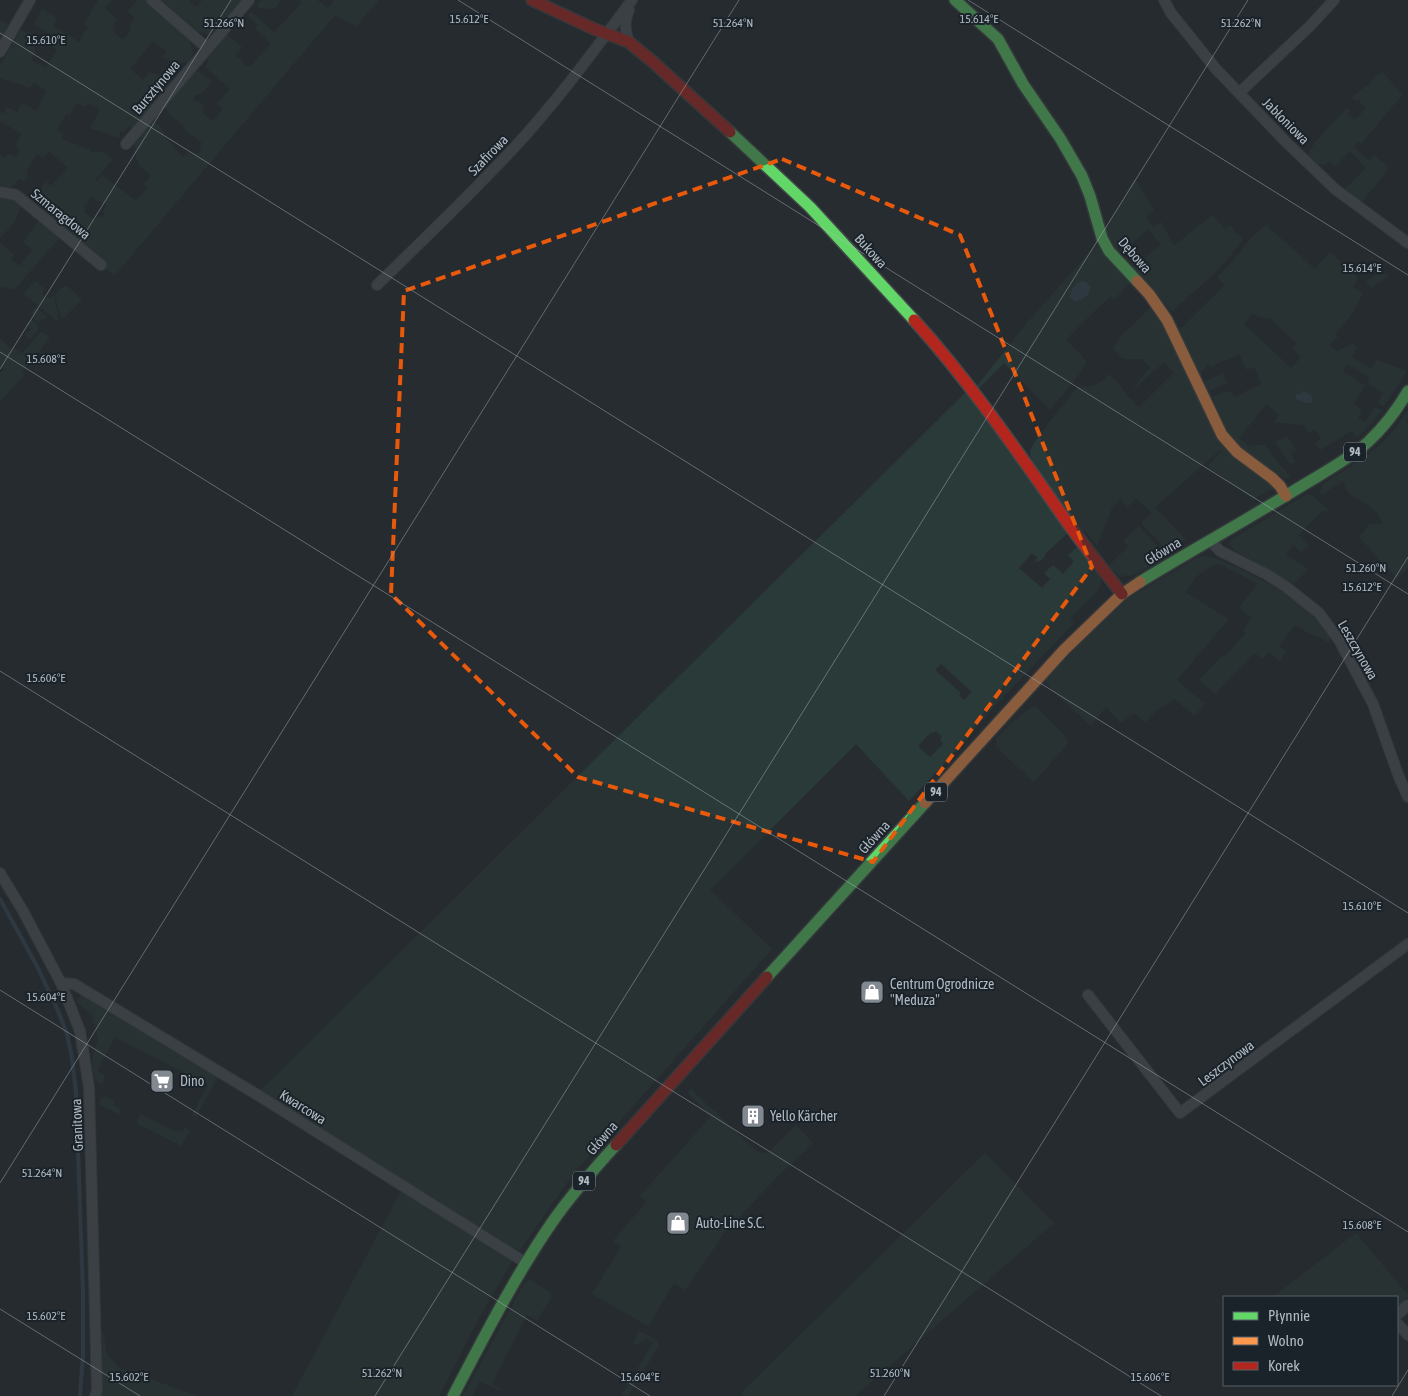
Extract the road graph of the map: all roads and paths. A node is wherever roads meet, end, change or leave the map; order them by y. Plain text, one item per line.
1 (30, 0) edge
2 (152, 0) edge
3 (248, 0) edge
4 (532, 0) edge
5 (633, 0) edge
6 (955, 0) edge
7 (1164, 0) edge
8 (1334, 0) edge
9 (607, 34) junction
10 (629, 42) junction
11 (207, 48) junction
12 (0, 52) edge
13 (1239, 93) junction
14 (126, 144) dead end
15 (0, 192) edge
16 (1408, 243) edge
17 (101, 264) dead end
18 (376, 285) dead end
19 (1408, 391) edge
20 (1286, 496) junction
21 (1210, 540) junction
22 (1122, 594) junction
23 (1408, 797) edge
24 (0, 873) edge
25 (1408, 944) edge
26 (61, 983) junction
27 (1088, 995) dead end
28 (526, 1263) junction
29 (1408, 1305) edge
30 (1398, 1314) edge
31 (1398, 1323) edge
32 (1408, 1335) edge
33 (95, 1396) edge
34 (453, 1396) edge

1 - 12 street
2 - 11 street
3 - 11 street, Bursztynowa
4 - 9 street, Bukowa
5 - 9 street, Szafirowa
5 - 10 street
6 - 20 street, Dębowa
7 - 13 street, Jabłoniowa
8 - 13 street
9 - 10 street, Bukowa
9 - 18 street, Szafirowa
10 - 22 street, Bukowa
11 - 14 street, Bursztynowa
13 - 16 street, Jabłoniowa
15 - 17 street, Szmaragdowa
19 - 20 street, Główna / 94
20 - 21 street, Główna / 94
21 - 22 street, Główna / 94
21 - 23 street, Leszczynowa
22 - 28 street, Główna / 94
24 - 26 street, Granitowa
25 - 27 street, Leszczynowa
26 - 28 street, Kwarcowa
26 - 33 street, Granitowa
28 - 34 street, Główna / 94
29 - 30 street
31 - 32 street

